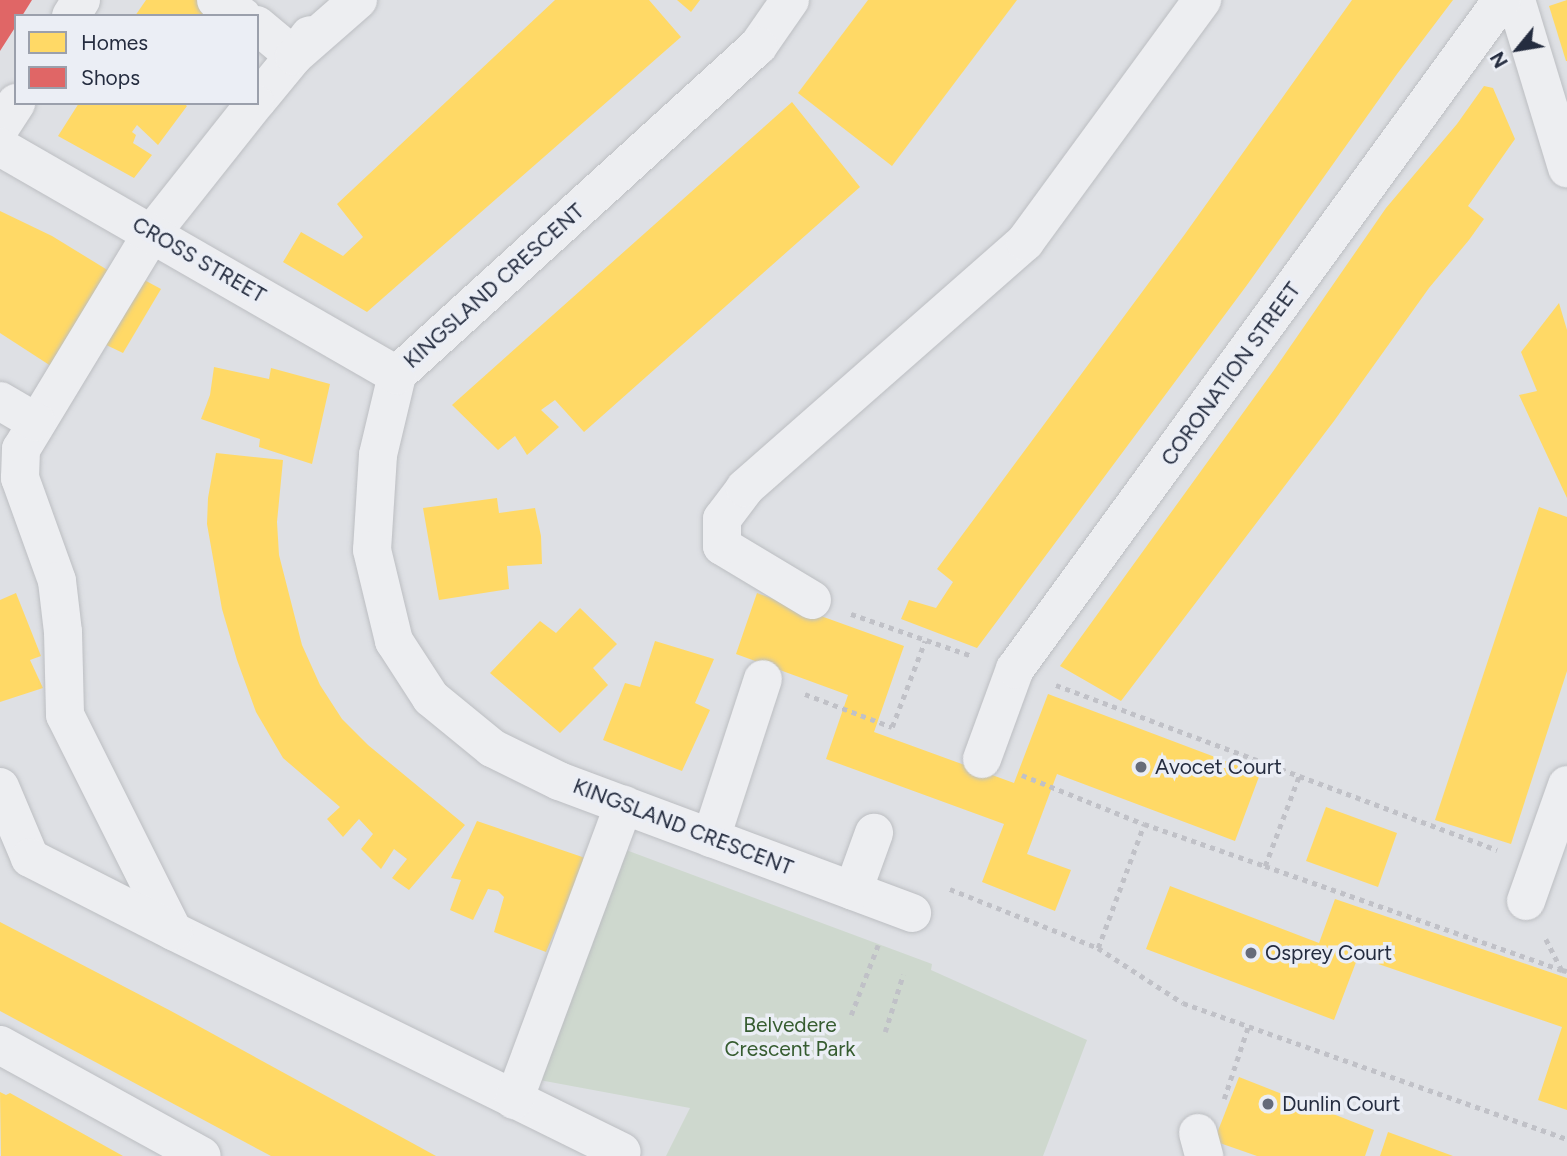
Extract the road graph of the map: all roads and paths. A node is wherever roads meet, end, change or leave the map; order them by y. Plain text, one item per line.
1 (216, 0) edge
2 (336, 0) edge
3 (358, 0) edge
4 (790, 0) edge
5 (1202, 0) edge
6 (1502, 0) edge
7 (1516, 0) edge
8 (239, 14) edge
9 (259, 27) edge
10 (294, 56) junction
11 (259, 98) edge
12 (15, 105) edge
13 (254, 105) edge
14 (0, 128) edge
15 (0, 147) edge
16 (1567, 168) edge
17 (152, 233) junction
18 (397, 374) junction
19 (0, 401) edge
20 (36, 422) junction
21 (812, 600) joint
22 (925, 641) junction
23 (1015, 669) junction
24 (763, 679) joint
25 (982, 759) joint
26 (1299, 776) junction
27 (1567, 785) edge
28 (0, 787) edge
29 (624, 805) junction
30 (1144, 824) junction
31 (874, 833) dead end
32 (711, 838) junction
33 (1538, 865) junction
34 (1265, 866) junction
35 (853, 891) junction
36 (1526, 901) dead end
37 (912, 913) joint
38 (173, 931) junction
39 (878, 943) dead end
40 (1098, 948) junction
41 (1562, 970) dead end
42 (903, 975) dead end
43 (850, 1015) dead end
44 (1248, 1027) junction
45 (885, 1032) dead end
46 (0, 1045) edge
47 (514, 1100) junction
48 (1222, 1104) dead end
49 (1567, 1139) edge
50 (622, 1152) dead end
51 (202, 1156) edge

1 - 8 street
2 - 10 street
3 - 10 street
4 - 18 street, KINGSLAND CRESCENT
5 - 21 street
6 - 23 street, CORONATION STREET
7 - 16 street
9 - 10 street
10 - 11 street
12 - 14 street
13 - 17 street
15 - 17 street, CROSS STREET
17 - 18 street, CROSS STREET
17 - 20 street
18 - 29 street, KINGSLAND CRESCENT
19 - 20 street
20 - 38 street
21 - 22 path
22 - 23 path
22 - 24 path
23 - 25 street, CORONATION STREET
23 - 26 path
24 - 32 street
25 - 30 path
26 - 33 path
26 - 34 path
27 - 33 street
28 - 38 street
29 - 32 street, KINGSLAND CRESCENT
29 - 47 street
30 - 34 path
30 - 40 path
31 - 35 street
32 - 35 street, KINGSLAND CRESCENT
33 - 36 street
34 - 41 path
35 - 37 street, KINGSLAND CRESCENT
37 - 40 path
38 - 47 street
39 - 43 path
40 - 44 path
42 - 45 path
44 - 48 path
44 - 49 path
46 - 51 street
47 - 50 street

